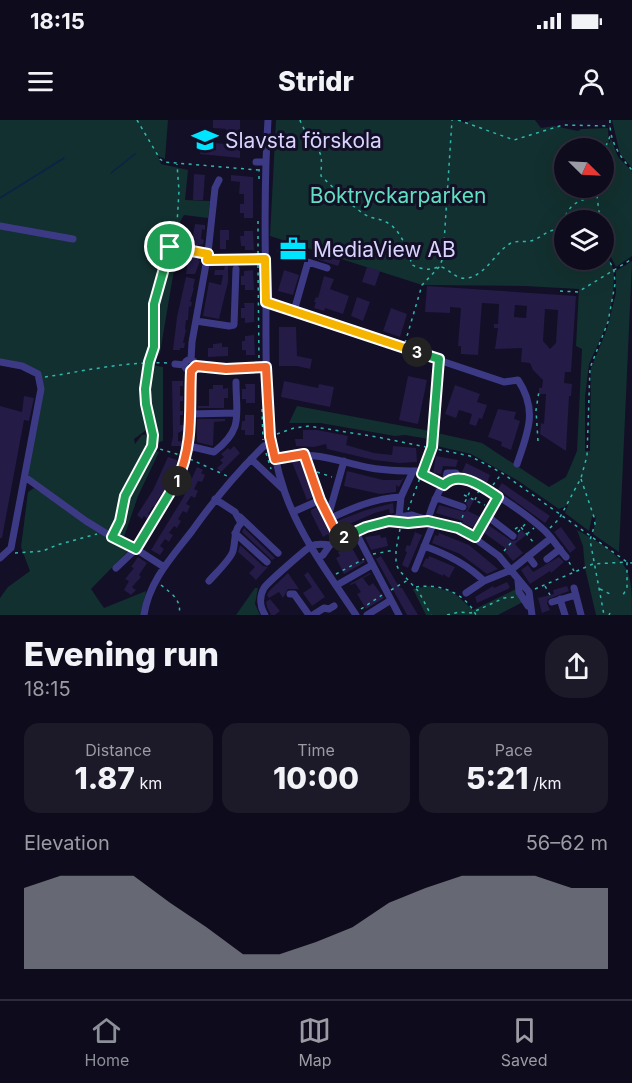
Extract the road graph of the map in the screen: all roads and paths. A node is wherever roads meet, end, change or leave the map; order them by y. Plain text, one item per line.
1 (137, 120) edge
2 (300, 120) edge
3 (452, 120) edge
4 (458, 120) edge
5 (471, 120) edge
6 (610, 120) edge
7 (268, 122) edge
8 (259, 123) dead end
9 (465, 123) junction
10 (610, 126) junction
11 (611, 133) junction
12 (609, 138) edge
13 (256, 162) dead end
14 (266, 162) junction
15 (177, 164) junction
16 (259, 170) dead end
17 (632, 170) edge
18 (219, 180) dead end
19 (588, 198) edge
20 (568, 210) edge
21 (0, 226) edge
22 (554, 230) edge
23 (73, 239) dead end
24 (170, 247) junction
25 (207, 257) junction
26 (265, 259) junction
27 (632, 259) edge
28 (439, 267) junction
29 (327, 268) dead end
30 (236, 269) dead end
31 (614, 271) junction
32 (560, 291) dead end
33 (266, 302) junction
34 (294, 311) junction
35 (196, 321) junction
36 (403, 348) junction
37 (439, 359) junction
38 (251, 361) dead end
39 (259, 361) dead end
40 (0, 362) edge
41 (149, 362) junction
42 (175, 364) joint
43 (191, 365) junction
44 (266, 367) junction
45 (39, 378) junction
46 (236, 382) dead end
47 (539, 391) dead end
48 (236, 413) junction
49 (190, 414) junction
50 (538, 441) dead end
51 (272, 443) junction
52 (189, 446) junction
53 (304, 454) junction
54 (251, 459) junction
55 (275, 459) junction
56 (344, 460) junction
57 (517, 464) dead end
58 (278, 470) junction
59 (418, 472) junction
60 (502, 473) dead end
61 (311, 474) junction
62 (268, 476) junction
63 (25, 477) junction
64 (581, 478) junction
65 (339, 479) junction
66 (445, 484) junction
67 (480, 487) junction
68 (488, 491) junction
69 (285, 492) junction
70 (464, 495) dead end
71 (401, 497) junction
72 (498, 497) junction
73 (215, 499) junction
74 (435, 499) junction
75 (320, 500) junction
76 (475, 500) junction
77 (463, 507) dead end
78 (491, 508) junction
79 (293, 512) junction
80 (487, 516) junction
81 (240, 517) junction
82 (399, 517) junction
83 (329, 518) junction
84 (408, 519) junction
85 (389, 521) junction
86 (431, 521) junction
87 (537, 525) junction
88 (512, 528) dead end
89 (355, 531) junction
90 (105, 532) junction
91 (235, 533) junction
92 (527, 534) junction
93 (548, 535) junction
94 (513, 536) dead end
95 (112, 537) junction
96 (475, 537) junction
97 (340, 540) junction
98 (330, 545) junction
99 (311, 546) junction
100 (424, 546) junction
101 (538, 548) junction
102 (136, 549) junction
103 (560, 549) junction
104 (278, 553) dead end
105 (3, 556) edge
106 (528, 556) junction
107 (566, 557) joint
108 (318, 558) junction
109 (547, 559) dead end
110 (267, 562) dead end
111 (534, 564) dead end
112 (593, 564) junction
113 (372, 565) junction
114 (164, 567) junction
115 (116, 568) dead end
116 (415, 569) dead end
117 (511, 570) junction
118 (574, 572) junction
119 (570, 574) junction
120 (517, 579) junction
121 (156, 580) junction
122 (208, 581) dead end
123 (484, 581) junction
124 (337, 585) junction
125 (416, 588) junction
126 (600, 589) junction
127 (575, 591) junction
128 (466, 592) dead end
129 (529, 592) junction
130 (290, 594) dead end
131 (610, 594) dead end
132 (624, 595) dead end
133 (344, 596) junction
134 (522, 596) junction
135 (560, 599) junction
136 (391, 600) junction
137 (552, 602) dead end
138 (358, 612) edge
139 (475, 612) junction
140 (531, 614) edge
141 (144, 615) edge
142 (179, 615) edge
143 (265, 615) edge
144 (311, 615) edge
145 (362, 615) edge
146 (367, 615) edge
147 (399, 615) edge
148 (431, 615) edge
149 (447, 615) edge
150 (476, 615) edge
151 (565, 615) edge
152 (581, 615) edge
153 (604, 615) edge

1 - 15 path
2 - 28 path
3 - 28 path
4 - 9 path
5 - 9 path
6 - 10 path
7 - 8 street
7 - 14 street
9 - 10 path
10 - 11 path
11 - 12 path
11 - 17 path
13 - 14 street
14 - 26 street
15 - 16 path
15 - 24 path
18 - 25 street
19 - 20 path
21 - 23 street
22 - 28 path
24 - 25 path
24 - 41 path
25 - 26 street
25 - 35 street
26 - 33 street
27 - 31 path
28 - 36 path
29 - 34 street
30 - 35 street
31 - 32 path
31 - 64 path
33 - 34 street
33 - 44 street
34 - 36 street
35 - 43 street
36 - 37 street
37 - 57 street
37 - 59 path
38 - 39 path
40 - 45 street
41 - 42 path
41 - 45 path
41 - 95 path
42 - 43 street
43 - 44 street
43 - 49 street
44 - 51 street
45 - 63 street
46 - 48 street
47 - 50 path
48 - 49 street
48 - 52 street
49 - 52 street
51 - 54 street
51 - 55 street
52 - 102 street
53 - 55 street
53 - 56 street
53 - 61 street
54 - 62 street
54 - 73 street
55 - 58 street
56 - 59 street
56 - 65 street
58 - 62 street
58 - 69 street
59 - 66 path
59 - 71 street
59 - 84 path
60 - 68 path
61 - 65 path
61 - 75 street
62 - 69 street
63 - 90 street
63 - 105 street
64 - 93 path
64 - 112 path
65 - 83 street
66 - 67 street
66 - 74 street
67 - 68 street
67 - 76 path
68 - 72 street
69 - 79 street
70 - 76 path
71 - 82 street
71 - 83 street
72 - 78 street
72 - 87 street
73 - 81 street
73 - 114 street
74 - 77 street
74 - 86 street
75 - 79 street
75 - 83 street
76 - 78 path
78 - 80 street
79 - 99 street
80 - 94 street
80 - 96 street
81 - 91 street
81 - 104 street
82 - 84 street
82 - 85 street
83 - 97 street
84 - 85 street
84 - 86 street
84 - 125 path
85 - 89 street
86 - 96 street
86 - 100 street
87 - 92 path
87 - 93 street
88 - 92 path
89 - 97 street
89 - 113 street
90 - 95 street
90 - 105 path
91 - 110 street
91 - 122 street
92 - 101 path
93 - 101 street
93 - 103 street
95 - 102 path
96 - 117 street
97 - 98 street
98 - 99 street
98 - 108 street
99 - 108 street
99 - 143 street
100 - 116 street
100 - 123 street
101 - 106 street
102 - 114 street
102 - 115 street
103 - 107 street
103 - 109 street
106 - 111 street
106 - 117 street
107 - 118 path
108 - 124 street
112 - 118 path
112 - 126 path
112 - 132 path
113 - 124 street
113 - 136 street
114 - 121 street
117 - 120 street
117 - 123 street
118 - 119 path
119 - 127 path
119 - 129 path
120 - 129 street
120 - 134 street
121 - 141 street
121 - 142 path
123 - 128 street
124 - 133 street
125 - 139 path
125 - 148 path
126 - 131 path
126 - 153 path
127 - 135 street
127 - 152 street
129 - 140 street
130 - 144 street
133 - 138 street
133 - 144 street
134 - 139 path
134 - 140 street
135 - 137 street
135 - 151 street
136 - 146 street
136 - 147 street
138 - 145 path
139 - 149 path
139 - 150 path

